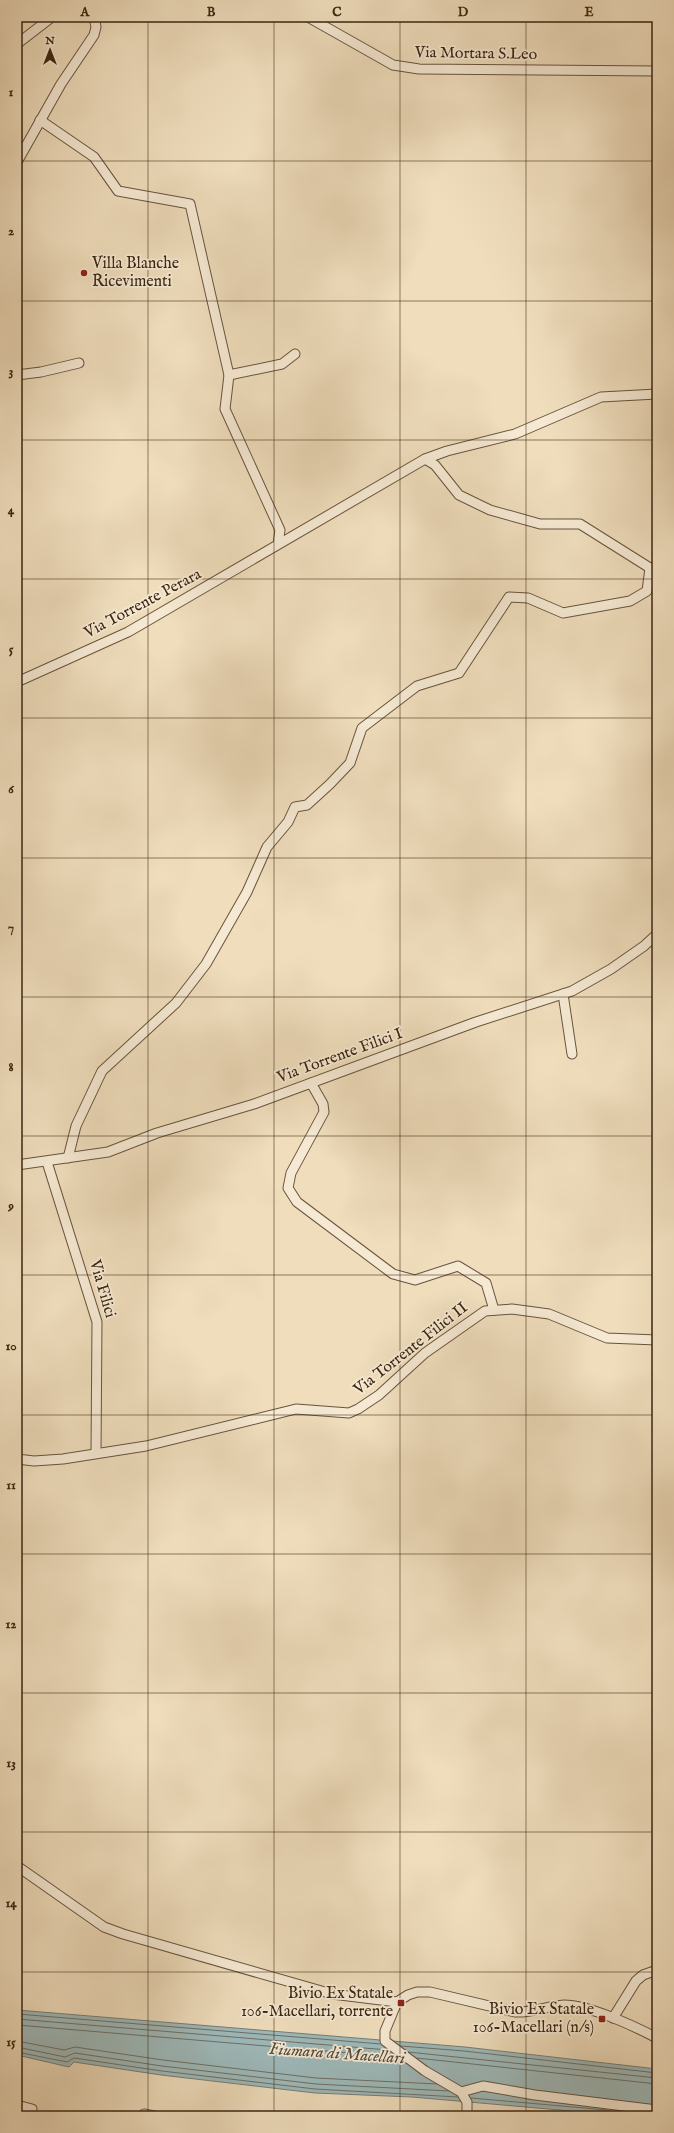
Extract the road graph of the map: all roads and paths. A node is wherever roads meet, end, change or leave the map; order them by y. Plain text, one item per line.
1 (52, 17) edge
2 (94, 17) edge
3 (308, 17) edge
4 (17, 44) edge
5 (657, 71) edge
6 (40, 120) junction
7 (17, 162) edge
8 (295, 354) dead end
9 (79, 363) dead end
10 (17, 375) edge
11 (229, 375) junction
12 (657, 394) edge
13 (425, 459) junction
14 (278, 544) junction
15 (653, 569) edge
16 (17, 682) edge
17 (657, 934) edge
18 (563, 994) junction
19 (572, 1054) dead end
20 (312, 1083) junction
21 (68, 1158) junction
22 (47, 1162) junction
23 (17, 1165) edge
24 (494, 1310) junction
25 (657, 1340) edge
26 (96, 1453) junction
27 (17, 1459) edge
28 (17, 1866) edge
29 (657, 1970) edge
30 (397, 2002) junction
31 (613, 2018) junction
32 (657, 2038) edge
33 (461, 2092) junction
34 (17, 2105) edge
35 (657, 2110) edge
36 (31, 2116) edge
37 (144, 2116) edge
38 (154, 2116) edge
39 (467, 2116) edge

1 - 4 street
2 - 6 street
3 - 5 street, Via Mortara S.Leo
6 - 7 street
6 - 11 street
8 - 11 street
9 - 10 street
11 - 14 street
12 - 13 street, Via Torrente Perara
13 - 14 street, Via Torrente Perara
13 - 15 street
14 - 16 street, Via Torrente Perara
15 - 21 street
17 - 18 street, Via Torrente Filici I
18 - 19 street
18 - 20 street, Via Torrente Filici I
20 - 21 street, Via Torrente Filici I
20 - 24 street
21 - 22 street, Via Torrente Filici I
22 - 23 street, Via Torrente Filici I
22 - 26 street, Via Filici
24 - 25 street, Via Torrente Filici II
24 - 26 street, Via Torrente Filici II
26 - 27 street, Via Torrente Filici II
28 - 30 street
29 - 31 street
30 - 31 street
30 - 33 street
31 - 32 street
33 - 35 street
33 - 39 street
34 - 36 street
37 - 38 street

